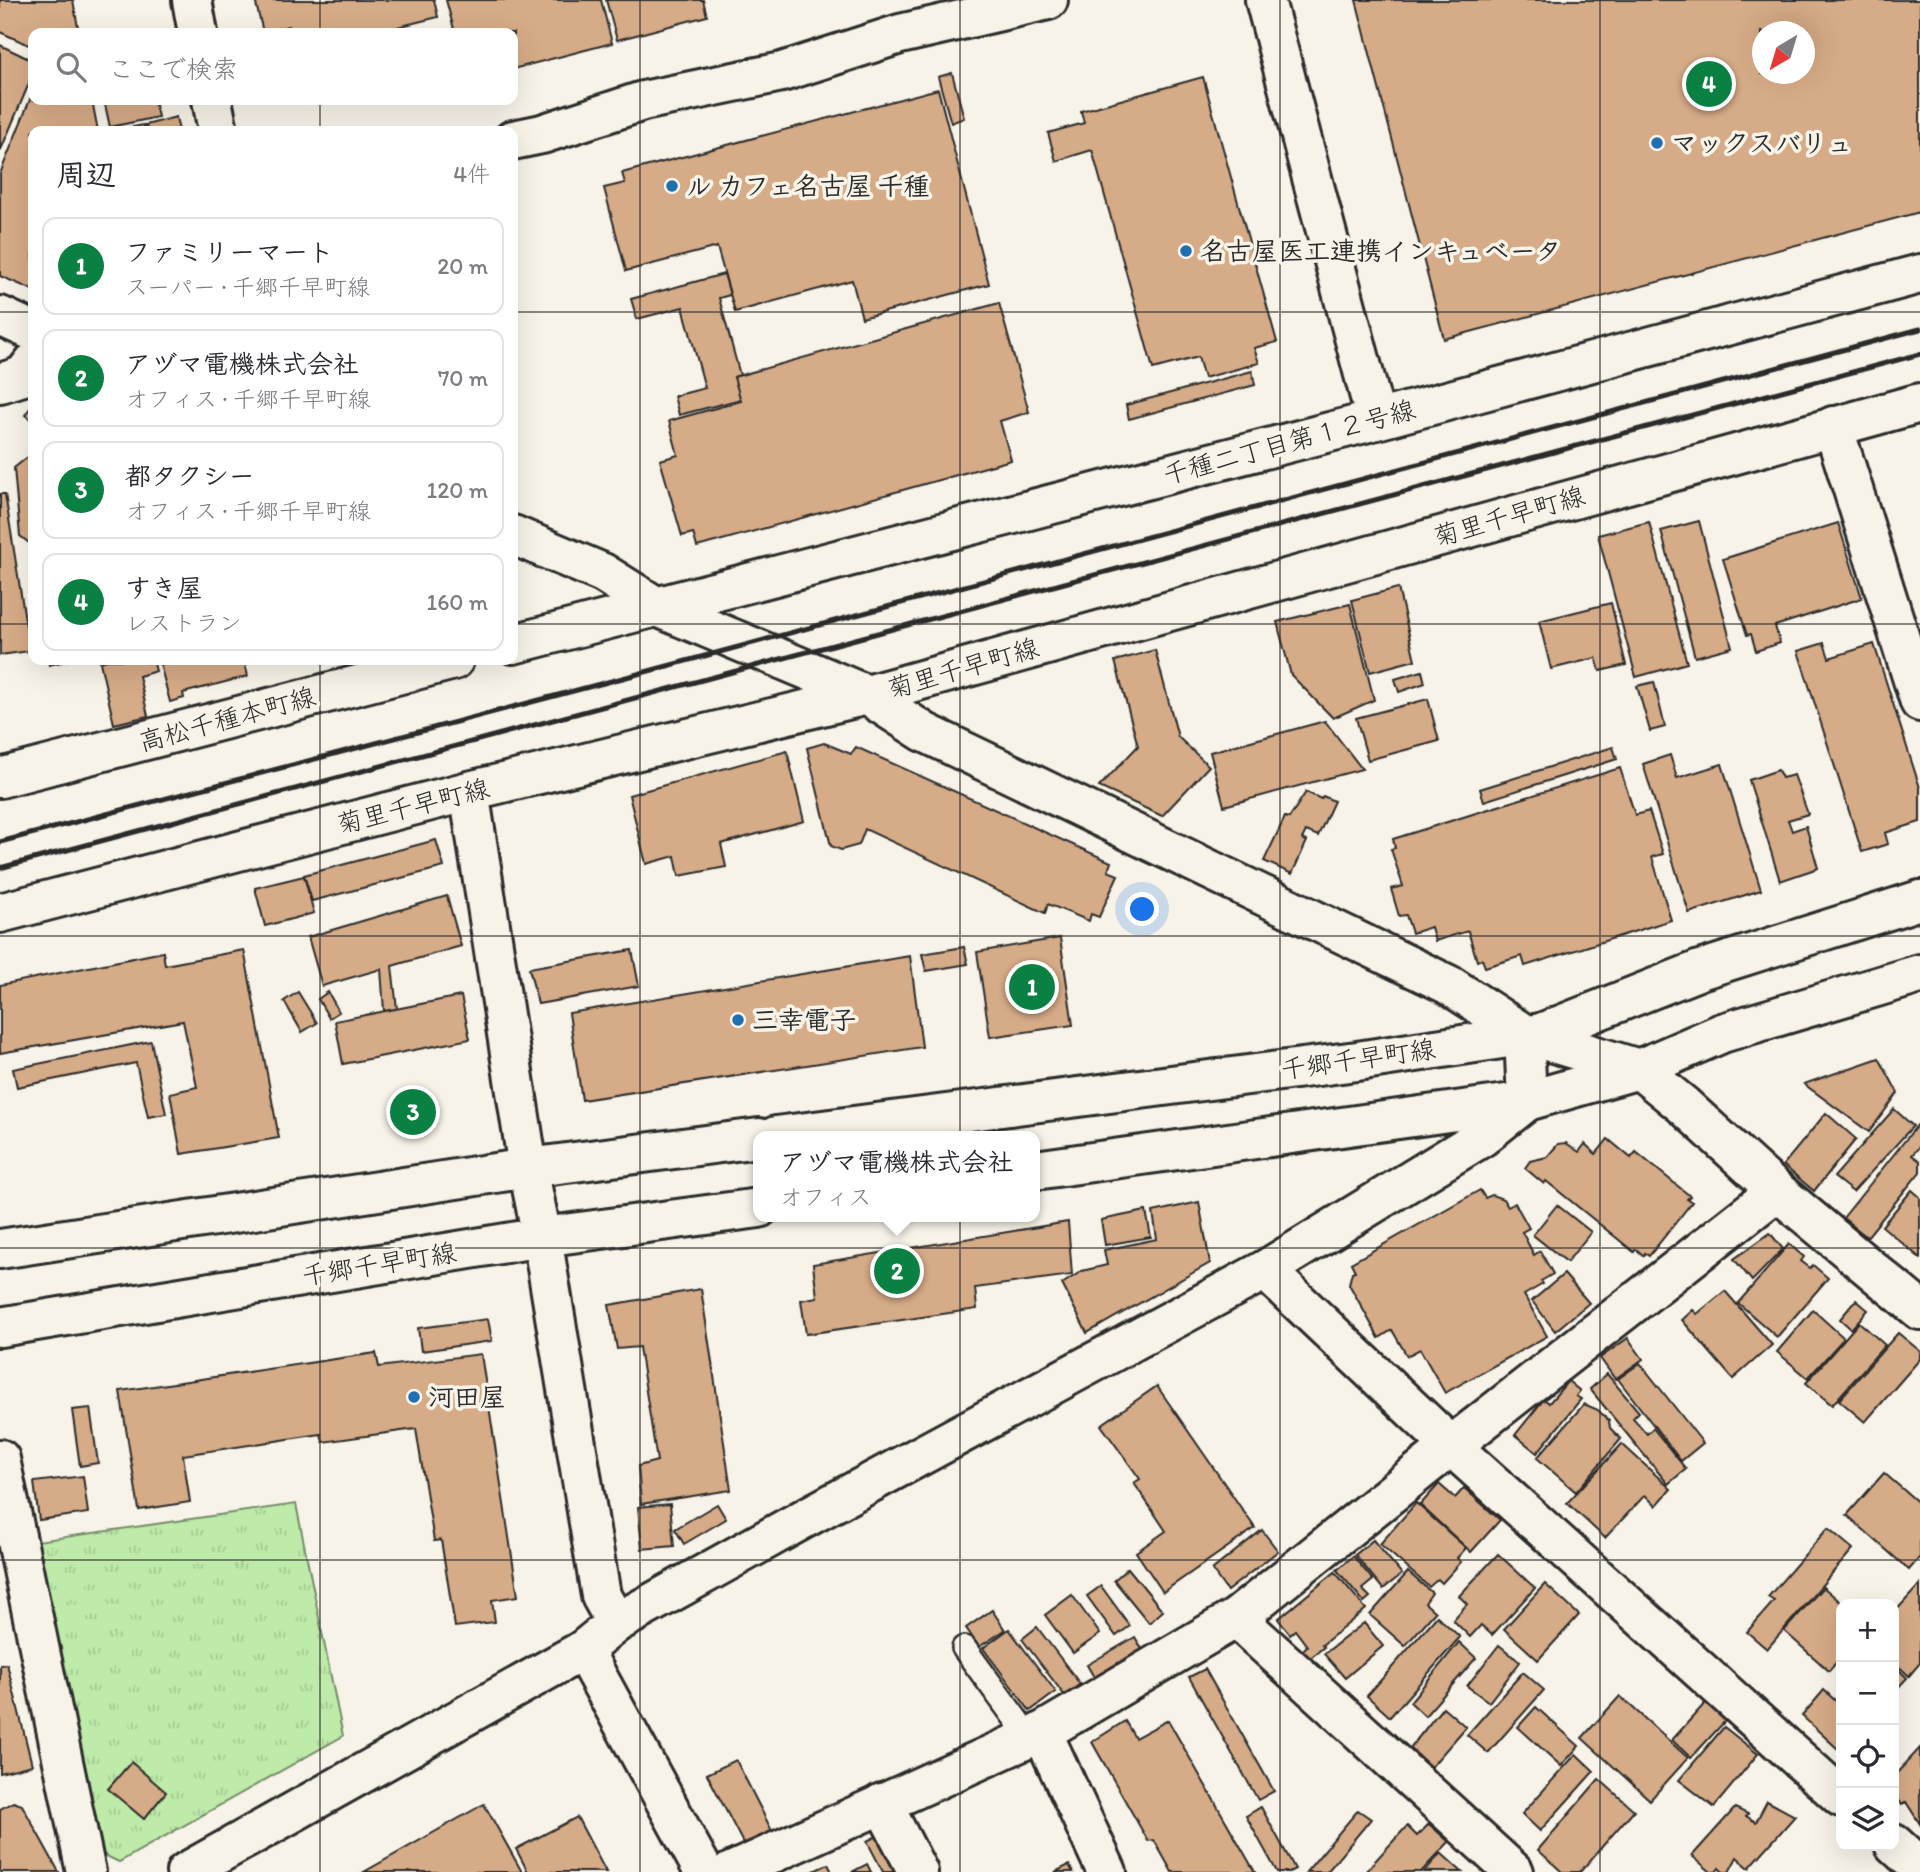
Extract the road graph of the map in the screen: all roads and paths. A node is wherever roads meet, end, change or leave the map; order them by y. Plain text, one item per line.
1 (192, 0) edge
2 (1048, 0) edge
3 (1265, 0) edge
4 (197, 28) edge
5 (213, 105) edge
6 (217, 126) edge
7 (518, 139) edge
8 (1920, 274) edge
9 (0, 316) edge
10 (28, 329) edge
11 (28, 370) edge
12 (0, 383) edge
13 (1920, 402) edge
14 (1376, 420) junction
15 (1833, 426) junction
16 (518, 537) edge
17 (657, 607) junction
18 (518, 643) edge
19 (435, 665) edge
20 (867, 695) junction
21 (1920, 702) edge
22 (0, 778) edge
23 (469, 791) junction
24 (1920, 900) edge
25 (0, 913) edge
26 (1920, 974) edge
27 (1524, 1034) junction
28 (1639, 1069) junction
29 (1527, 1101) junction
30 (815, 1131) edge
31 (753, 1139) edge
32 (527, 1168) junction
33 (1040, 1169) edge
34 (1777, 1191) junction
35 (753, 1209) edge
36 (542, 1237) junction
37 (0, 1249) edge
38 (1265, 1270) junction
39 (1920, 1310) edge
40 (0, 1328) edge
41 (1451, 1446) junction
42 (0, 1459) edge
43 (1236, 1618) junction
44 (616, 1623) junction
45 (964, 1648) dead end
46 (583, 1650) junction
47 (1035, 1734) junction
48 (1836, 1792) edge
49 (882, 1803) junction
50 (1899, 1849) edge
51 (1920, 1868) edge
52 (86, 1872) edge
53 (186, 1872) edge
54 (704, 1872) edge
55 (731, 1872) edge
56 (918, 1872) edge
57 (1107, 1872) edge
58 (1514, 1872) edge

1 - 4 street
2 - 7 street
3 - 14 street
5 - 6 street
8 - 14 street, 千種二丁目第１２号線
9 - 10 street
11 - 12 street
13 - 15 street, 菊里千早町線
14 - 17 street, 千種二丁目第１２号線
15 - 20 street, 菊里千早町線
15 - 21 street
16 - 17 street
17 - 18 street
17 - 20 street
19 - 22 street, 高松千種本町線
20 - 23 street, 菊里千早町線
20 - 27 street
23 - 25 street, 菊里千早町線
23 - 32 street
24 - 27 street, 千郷千早町線
26 - 28 street
27 - 28 street
27 - 29 street
27 - 30 street, 千郷千早町線
28 - 29 street
28 - 34 street
29 - 33 street
29 - 38 street
31 - 32 street
32 - 36 street
32 - 37 street
34 - 39 street
34 - 41 street
35 - 36 street, 千郷千早町線
36 - 40 street, 千郷千早町線
36 - 44 street
38 - 41 street
38 - 44 street
41 - 43 street
41 - 48 street
42 - 52 street
43 - 47 street
43 - 58 street
44 - 46 street
45 - 47 lane
46 - 53 street
46 - 54 street
47 - 49 street
47 - 57 street
49 - 55 street
49 - 56 street
50 - 51 street

